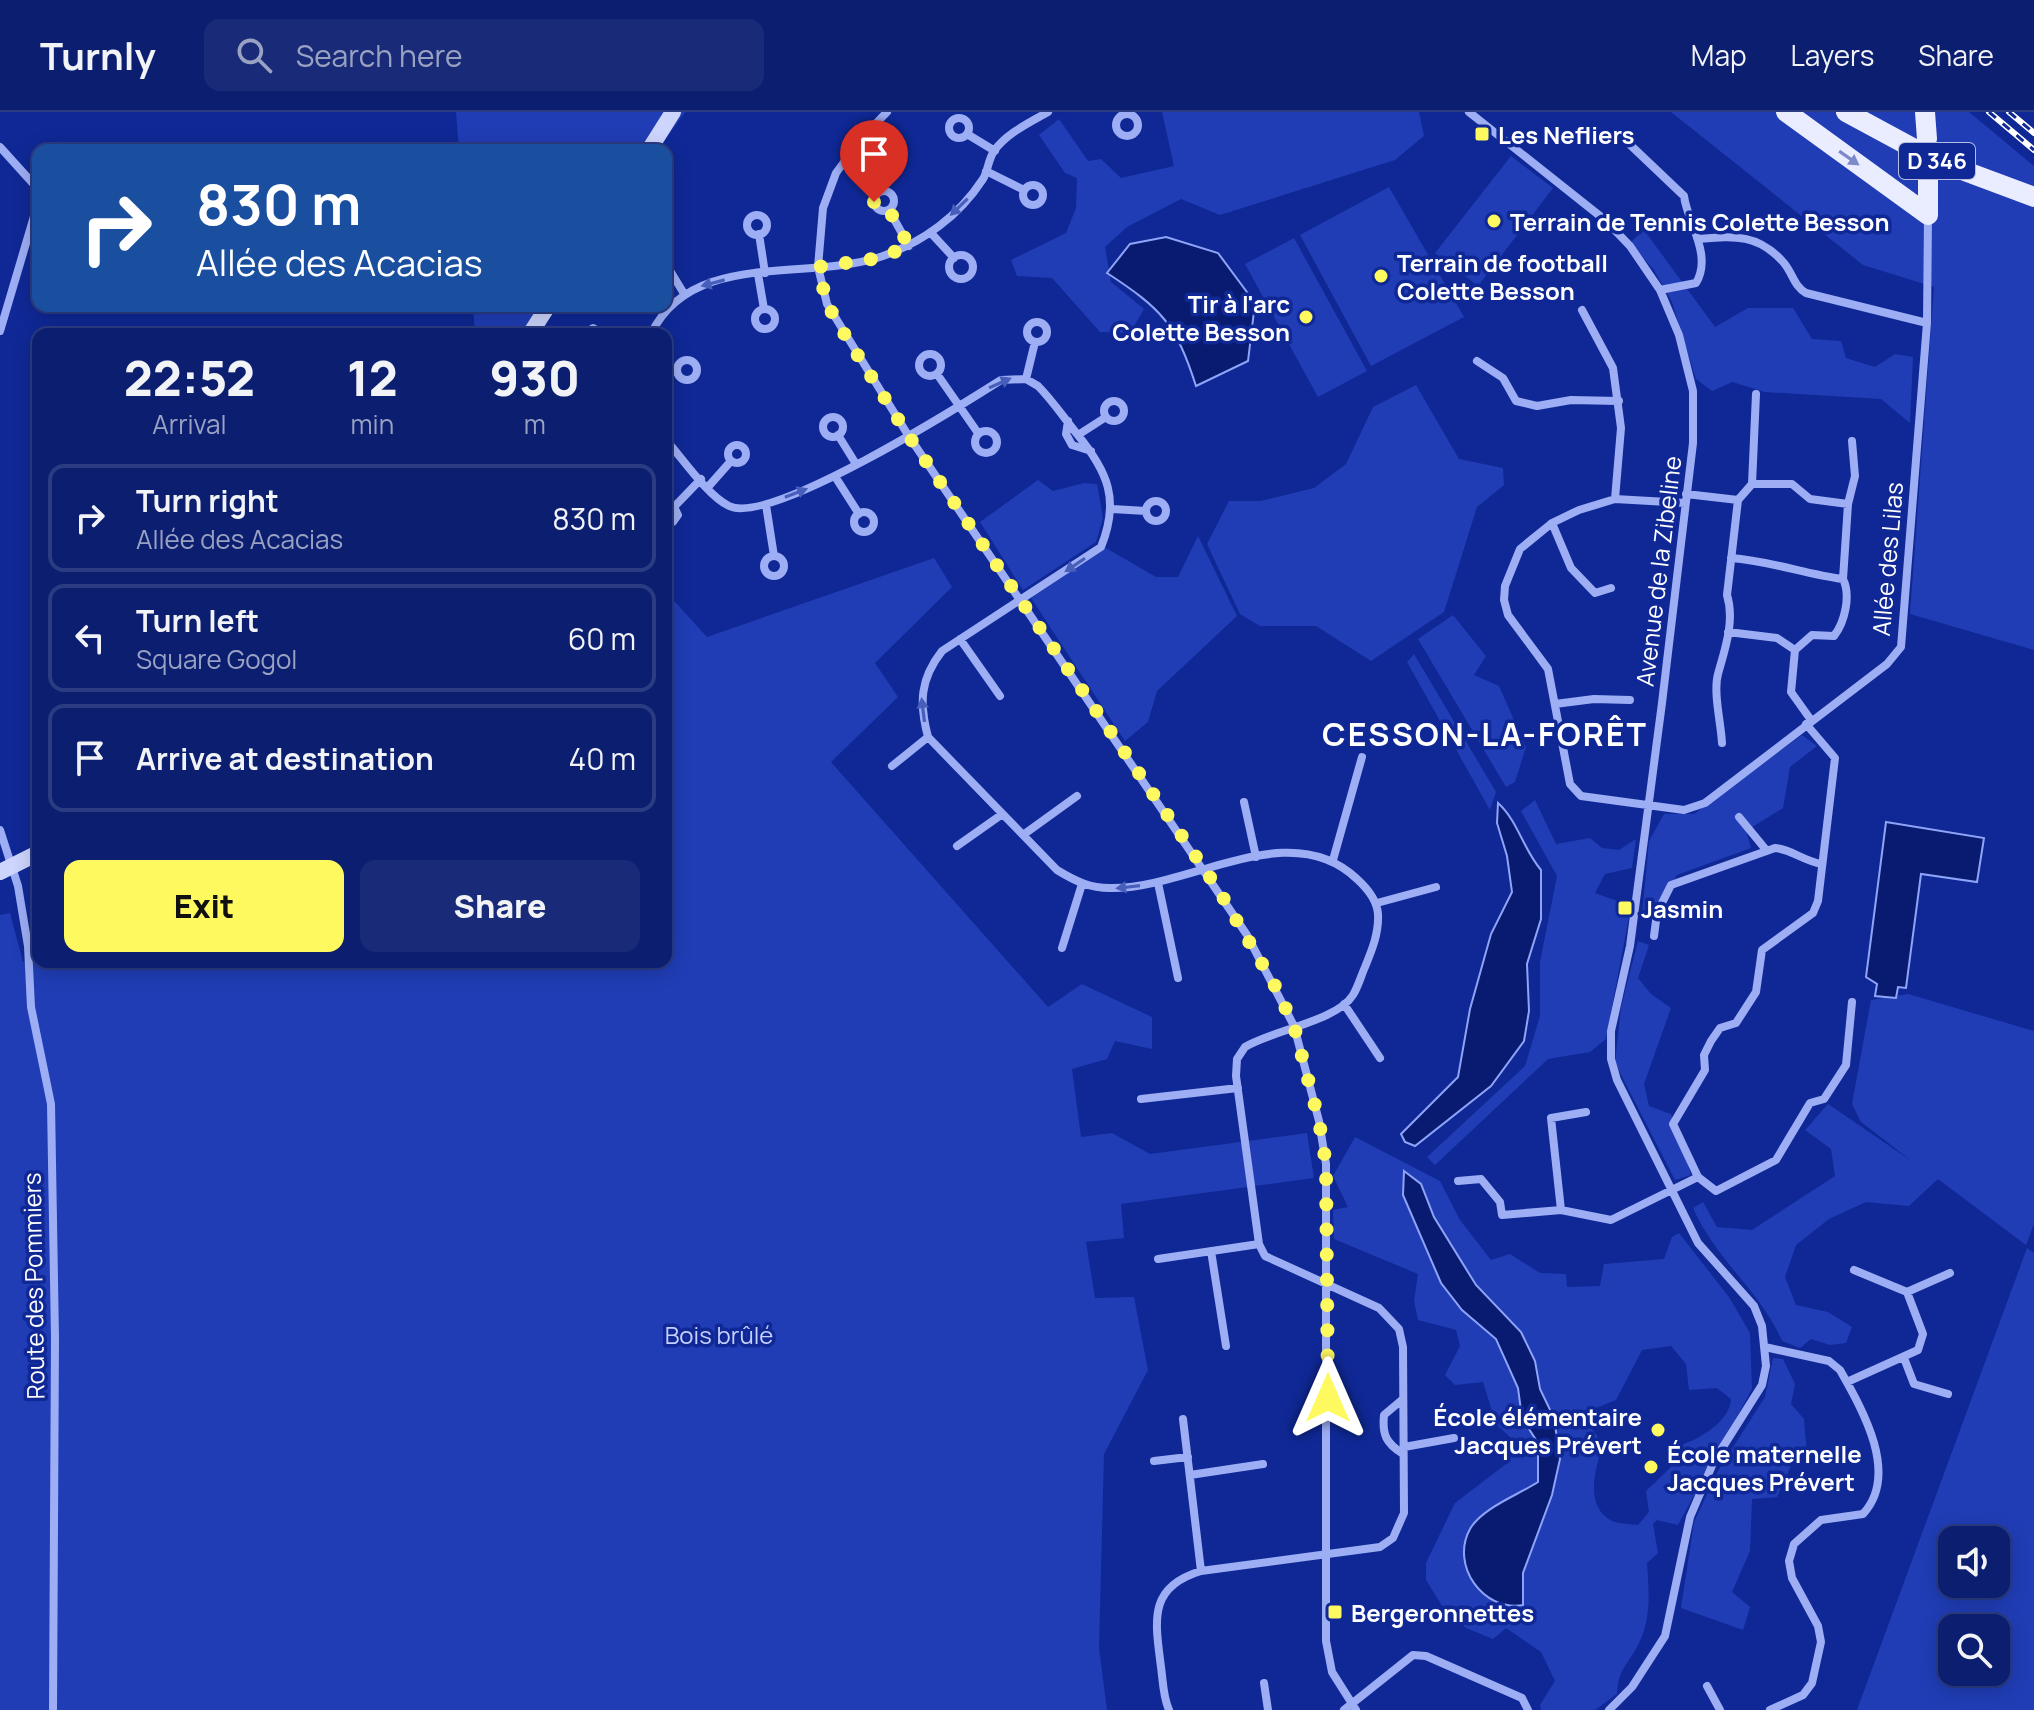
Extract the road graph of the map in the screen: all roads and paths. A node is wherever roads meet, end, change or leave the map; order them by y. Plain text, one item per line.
1 (673, 112) edge
2 (887, 112) edge
3 (1048, 112) edge
4 (1469, 112) edge
5 (1786, 112) edge
6 (1846, 112) edge
7 (1925, 112) edge
8 (967, 134) dead end
9 (1623, 138) dead end
10 (1927, 139) dead end
11 (653, 144) edge
12 (0, 147) edge
13 (995, 151) junction
14 (1928, 170) dead end
15 (986, 171) junction
16 (32, 182) edge
17 (1024, 190) dead end
18 (2034, 197) edge
19 (889, 210) dead end
20 (1928, 215) junction
21 (32, 223) edge
22 (931, 233) junction
23 (759, 234) dead end
24 (1698, 239) junction
25 (909, 246) junction
26 (954, 258) dead end
27 (818, 267) junction
28 (672, 272) edge
29 (761, 273) junction
30 (1660, 290) junction
31 (683, 292) junction
32 (672, 303) edge
33 (764, 309) dead end
34 (1582, 310) dead end
35 (1927, 323) junction
36 (0, 331) edge
37 (1035, 342) dead end
38 (1477, 361) dead end
39 (672, 367) edge
40 (677, 368) dead end
41 (937, 374) dead end
42 (1026, 379) junction
43 (1756, 394) dead end
44 (1619, 401) junction
45 (960, 406) junction
46 (1106, 417) dead end
47 (1068, 421) junction
48 (978, 433) dead end
49 (838, 435) dead end
50 (908, 435) junction
51 (1078, 435) junction
52 (1852, 441) dead end
53 (672, 447) edge
54 (1091, 451) junction
55 (731, 461) dead end
56 (856, 464) junction
57 (836, 478) junction
58 (704, 483) junction
59 (1752, 484) junction
60 (1686, 498) junction
61 (1615, 499) junction
62 (1738, 500) junction
63 (1848, 504) junction
64 (672, 505) edge
65 (766, 505) junction
66 (1112, 509) junction
67 (1146, 511) dead end
68 (859, 514) dead end
69 (1552, 523) junction
70 (774, 556) dead end
71 (1731, 558) junction
72 (1843, 579) junction
73 (1611, 588) dead end
74 (1020, 599) junction
75 (1728, 632) junction
76 (960, 639) junction
77 (1795, 650) junction
78 (1000, 696) dead end
79 (1630, 700) dead end
80 (1555, 704) junction
81 (1809, 722) junction
82 (928, 737) junction
83 (1722, 743) dead end
84 (1362, 757) dead end
85 (892, 766) dead end
86 (1077, 796) dead end
87 (1244, 802) dead end
88 (1648, 805) junction
89 (1001, 815) junction
90 (1739, 817) dead end
91 (0, 830) edge
92 (1023, 835) junction
93 (957, 846) dead end
94 (1767, 851) junction
95 (32, 856) edge
96 (1256, 857) junction
97 (1333, 860) junction
98 (1822, 864) junction
99 (6, 869) edge
100 (1204, 869) junction
101 (1158, 883) junction
102 (1082, 884) junction
103 (1436, 887) dead end
104 (1377, 903) junction
105 (1654, 936) dead end
106 (1062, 948) dead end
107 (1178, 978) dead end
108 (1852, 1002) dead end
109 (1344, 1004) junction
110 (1294, 1026) junction
111 (1380, 1058) dead end
112 (1238, 1088) junction
113 (1141, 1099) dead end
114 (1586, 1112) dead end
115 (1698, 1177) junction
116 (1458, 1181) dead end
117 (1673, 1191) junction
118 (1561, 1210) junction
119 (1259, 1244) junction
120 (1211, 1251) junction
121 (1158, 1259) dead end
122 (1854, 1270) dead end
123 (1950, 1273) dead end
124 (1327, 1283) junction
125 (1907, 1292) junction
126 (1226, 1346) dead end
127 (1765, 1347) junction
128 (1904, 1358) junction
129 (1847, 1382) junction
130 (1948, 1394) dead end
131 (1403, 1399) junction
132 (1183, 1419) dead end
133 (1454, 1438) dead end
134 (1404, 1450) junction
135 (1188, 1457) junction
136 (1154, 1461) dead end
137 (1263, 1464) dead end
138 (1190, 1475) junction
139 (1326, 1557) junction
140 (1201, 1571) junction
141 (1264, 1683) dead end
142 (1707, 1686) dead end
143 (1350, 1708) edge
144 (53, 1710) edge
145 (1169, 1710) edge
146 (1268, 1710) edge
147 (1528, 1710) edge
148 (1609, 1710) edge
149 (1720, 1710) edge
150 (1770, 1710) edge

1 - 11 main road
2 - 27 street
3 - 13 street
4 - 30 street, Avenue de la Zibeline
5 -> 20 main road
6 - 18 main road, D 346
7 - 10 main road
8 - 13 street
9 - 24 street
12 - 16 street
13 - 15 street
14 - 20 main road
15 - 17 street
15 -> 22 street
19 - 25 street
20 - 35 street, Allée des Lilas
21 - 36 street
22 - 25 street
22 - 26 street
23 - 29 street
24 - 30 street
24 - 35 street
25 - 27 street
27 - 29 street
27 - 50 street
28 - 31 street
29 -> 31 street
29 - 33 street
30 - 60 street, Avenue de la Zibeline
31 - 32 street
34 - 44 street
35 - 81 street, Allée des Lilas
37 - 42 street
38 - 44 street
39 - 40 street
41 - 45 street
45 -> 42 street
42 - 47 street
43 - 59 street
44 - 61 street
45 - 48 street
45 - 50 street
46 - 51 street
47 - 51 street
47 - 54 street
49 - 56 street
50 - 56 street
50 - 74 street
51 - 54 street
52 - 63 street
53 - 58 street
54 - 66 street
55 - 58 street
56 - 57 street
65 -> 57 street
57 - 68 street
58 - 64 street
58 - 65 street
59 - 62 street
59 - 63 street
60 - 61 street
60 - 62 street
60 - 88 street, Avenue de la Zibeline
61 - 69 street
62 - 71 street
63 - 72 street
65 - 70 street
66 - 67 street
66 -> 74 street
69 - 73 street
69 - 80 street
71 - 72 street
71 - 75 street
72 - 77 street
74 - 76 street
74 - 100 street
75 - 77 street
75 - 83 street
76 - 78 street
82 -> 76 street
77 - 81 street
79 - 80 street
80 - 88 street, Allée des Lilas
81 - 88 street, Allée des Lilas
81 - 98 street
82 - 85 street
82 - 89 street
84 - 97 street
86 - 92 street
87 - 96 street
88 - 117 street, Avenue de la Zibeline
89 - 92 street
89 - 93 street
90 - 94 street
91 - 99 street, Route des Pommiers
92 - 102 street
94 - 98 street
94 - 105 street
95 - 99 main road
96 - 97 street
96 - 100 street
97 - 104 street
98 - 115 street
99 - 144 street, Route des Pommiers
100 - 101 street
100 - 110 street
101 -> 102 street
101 - 107 street
102 - 106 street
103 - 104 street
104 - 109 street
108 - 115 street
109 - 110 street
109 - 111 street
110 - 112 street
110 - 124 street
112 - 113 street
112 - 119 street
114 - 118 street
115 - 117 street
116 - 118 street
117 - 118 street
117 - 127 street, Avenue de la Zibeline
119 - 120 street
119 - 124 street
120 - 121 street
120 - 126 street
122 - 125 street
123 - 125 street
124 - 131 street
124 - 139 street
125 - 128 street
127 - 129 street
127 - 148 street, Avenue de la Zibeline
128 - 129 street
128 - 130 street
129 - 150 street
131 - 134 street
131 - 134 street
132 - 135 street
133 - 134 street
134 - 139 street
135 - 136 street
135 - 138 street
137 - 138 street
138 - 140 street
139 - 140 street
139 - 143 street
140 - 145 street
141 - 146 street
142 - 149 street
143 - 147 street

